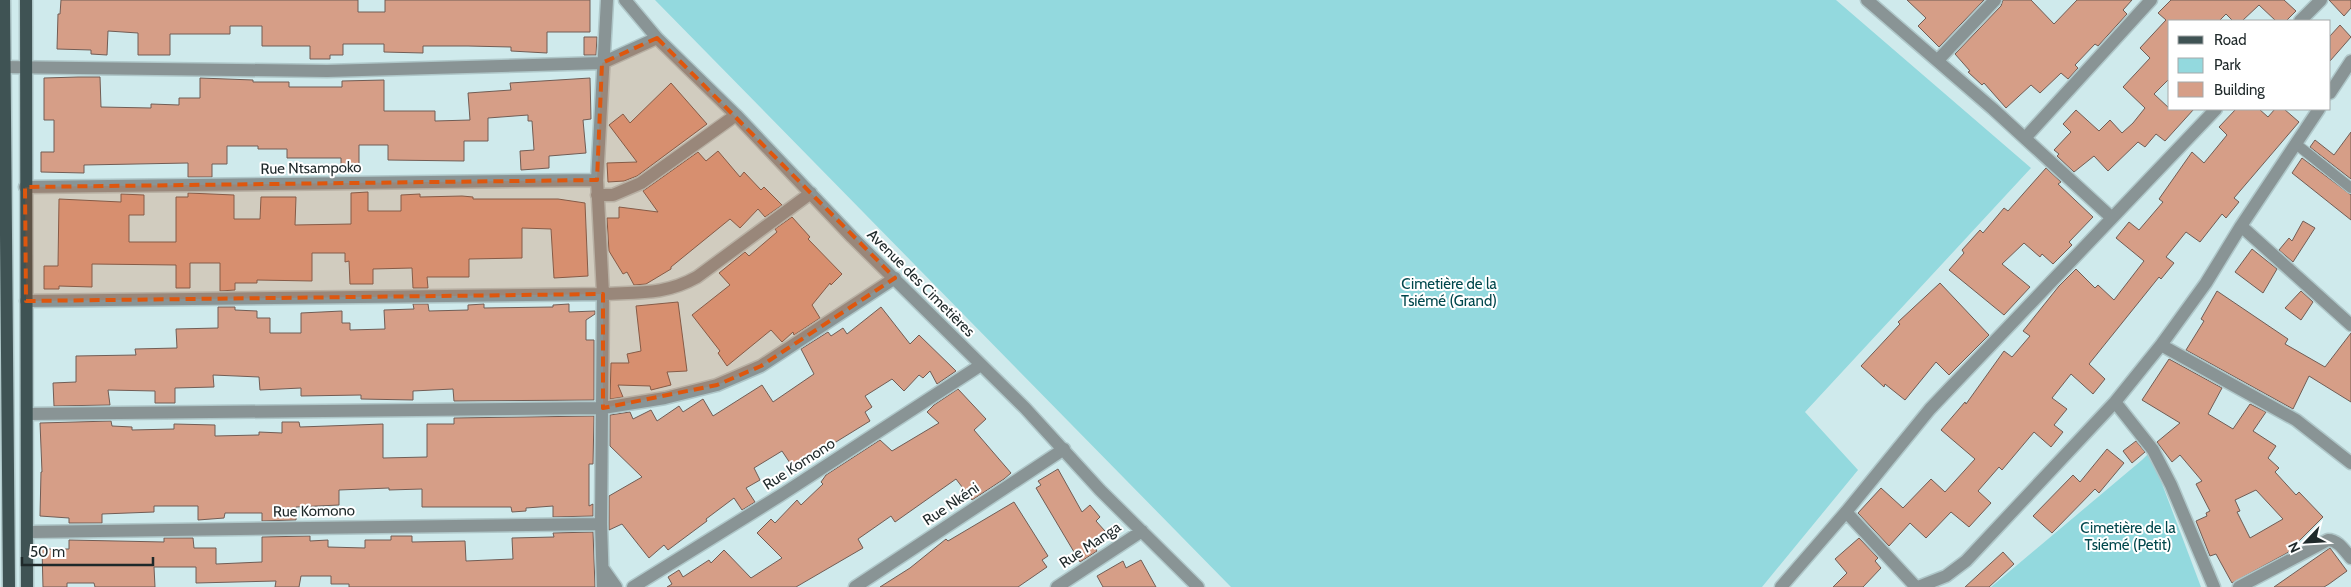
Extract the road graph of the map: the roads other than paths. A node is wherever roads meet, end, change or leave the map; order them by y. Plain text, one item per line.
1 (4, 0) edge
2 (26, 0) edge
3 (607, 0) edge
4 (625, 0) edge
5 (1867, 0) edge
6 (1995, 0) edge
7 (2152, 0) edge
8 (2321, 0) edge
9 (2301, 20) edge
10 (657, 38) junction
11 (1938, 60) junction
12 (2351, 61) edge
13 (602, 63) junction
14 (2, 66) edge
15 (26, 67) junction
16 (2331, 91) edge
17 (2215, 110) edge
18 (2318, 110) edge
19 (736, 115) junction
20 (2025, 138) junction
21 (2296, 144) junction
22 (597, 180) junction
23 (25, 187) junction
24 (2, 188) edge
25 (2351, 188) edge
26 (811, 194) junction
27 (597, 195) junction
28 (2112, 218) junction
29 (2240, 226) junction
30 (895, 278) junction
31 (603, 294) junction
32 (4, 300) edge
33 (26, 301) junction
34 (2351, 325) edge
35 (2161, 345) junction
36 (981, 365) junction
37 (2115, 402) junction
38 (603, 408) junction
39 (27, 414) junction
40 (3, 415) edge
41 (1064, 449) junction
42 (2351, 463) edge
43 (1846, 512) junction
44 (601, 524) junction
45 (4, 531) edge
46 (1142, 531) junction
47 (28, 532) junction
48 (2351, 558) edge
49 (604, 570) junction
50 (9, 587) edge
51 (28, 587) edge
52 (603, 587) edge
53 (616, 587) edge
54 (633, 587) edge
55 (855, 587) edge
56 (1057, 587) edge
57 (1198, 587) edge
58 (1780, 587) edge
59 (1917, 587) edge
60 (2214, 587) edge
61 (2239, 587) edge

1 - 14 main road
2 - 15 main road
3 - 13 street
4 - 10 street, Avenue des Cimetières
5 - 11 street
6 - 11 street
7 - 20 street
8 - 9 street
10 - 13 street
10 - 19 street, Avenue des Cimetières
11 - 20 street
12 - 16 street
13 - 15 street
13 - 22 street
14 - 15 street
14 - 24 main road
15 - 23 main road
17 - 28 street
18 - 21 street
19 - 26 street, Avenue des Cimetières
19 - 27 street
20 - 28 street
21 - 25 lane
21 - 29 street
22 - 23 street, Rue Ntsampoko
22 - 27 street
23 - 33 main road
24 - 32 main road
26 - 30 street, Avenue des Cimetières
26 - 31 street
27 - 31 street
28 - 43 street
29 - 34 street
29 - 35 street
30 - 36 street, Avenue des Cimetières
30 - 38 street
31 - 33 street
31 - 38 street
32 - 40 main road
33 - 39 main road
35 - 37 street
35 - 42 street
36 - 41 street, Avenue des Cimetières
36 - 54 street, Rue Komono
37 - 59 street
37 - 60 street
38 - 39 street
38 - 44 street
39 - 47 main road
40 - 45 main road
41 - 46 street, Avenue des Cimetières
41 - 55 street, Rue Nkéni
43 - 58 street
43 - 59 street
44 - 47 street, Rue Komono
44 - 49 street
45 - 50 main road
46 - 56 street, Rue Manga
46 - 57 street, Avenue des Cimetières
47 - 51 main road
48 - 61 street
49 - 52 street
49 - 53 street

